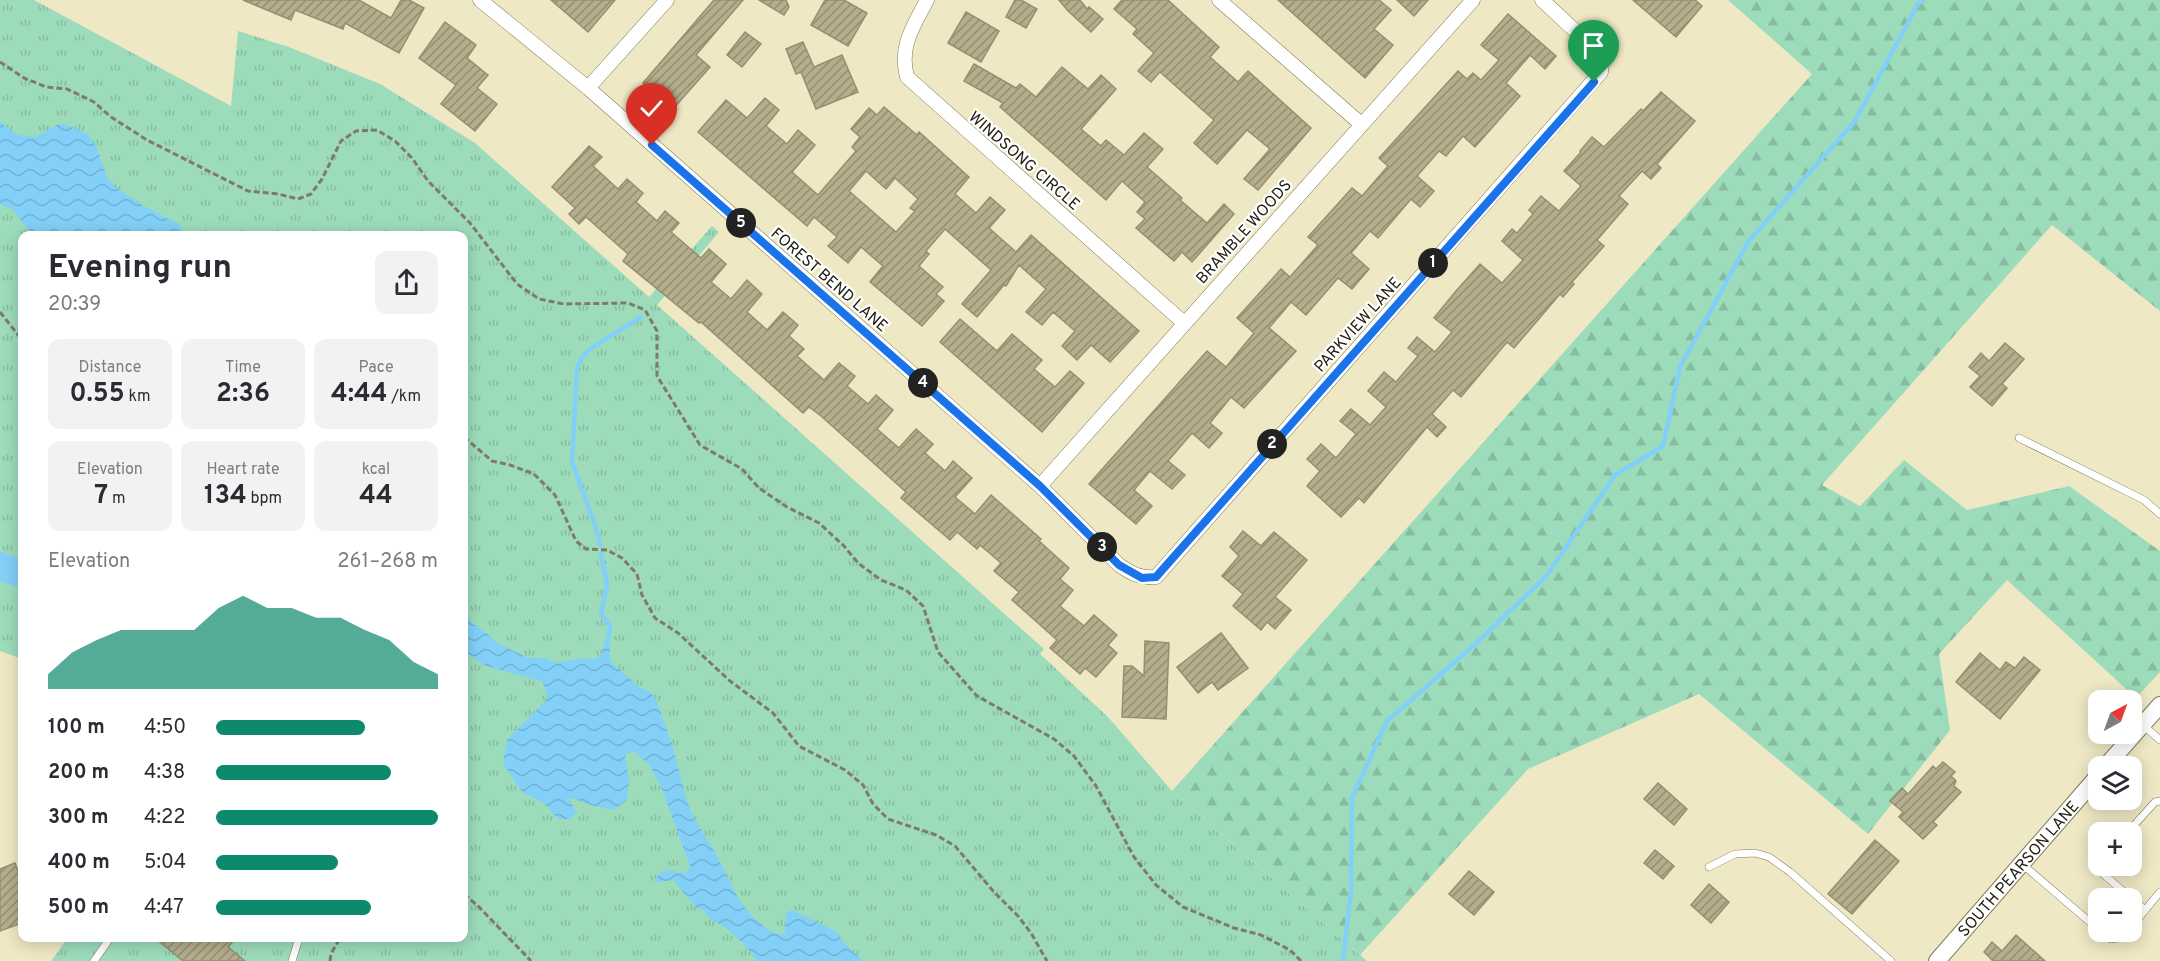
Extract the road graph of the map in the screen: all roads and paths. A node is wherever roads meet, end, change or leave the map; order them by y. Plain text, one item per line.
1 (480, 0) edge
2 (667, 0) edge
3 (927, 0) edge
4 (1220, 0) edge
5 (1473, 0) edge
6 (1542, 0) edge
7 (0, 62) edge
8 (588, 88) junction
9 (1361, 124) junction
10 (0, 312) edge
11 (1184, 323) junction
12 (18, 335) edge
13 (2019, 438) dead end
14 (468, 440) edge
15 (1040, 486) junction
16 (2160, 514) edge
17 (1156, 577) joint
18 (2160, 705) edge
19 (2142, 725) joint
20 (2160, 740) edge
21 (2125, 744) edge
22 (2115, 756) edge
23 (2088, 788) edge
24 (2160, 801) edge
25 (2137, 822) edge
26 (2022, 864) junction
27 (1709, 867) dead end
28 (2105, 876) edge
29 (2160, 892) edge
30 (468, 897) edge
31 (2145, 910) junction
32 (2142, 914) edge
33 (2088, 920) edge
34 (107, 942) edge
35 (298, 942) edge
36 (338, 942) edge
37 (94, 961) edge
38 (292, 961) edge
39 (330, 961) edge
40 (531, 961) edge
41 (1047, 961) edge
42 (1301, 961) edge
43 (1891, 961) edge
44 (1937, 961) edge

1 - 8 street, FOREST BEND LANE
2 - 8 street
3 - 11 street, WINDSONG CIRCLE
4 - 9 street
5 - 9 street, BRAMBLE WOODS
6 - 17 street, PARKVIEW LANE
7 - 42 path
8 - 15 street, FOREST BEND LANE
9 - 11 street, BRAMBLE WOODS
10 - 12 path
11 - 15 street, BRAMBLE WOODS
13 - 16 lane
14 - 41 path
15 - 17 street, FOREST BEND LANE
18 - 19 street
19 - 20 lane
21 - 22 street
23 - 26 street, SOUTH PEARSON LANE
24 - 25 lane
26 - 33 lane
26 - 44 street, SOUTH PEARSON LANE
27 - 43 lane
28 - 31 lane
29 - 31 lane
30 - 40 path
31 - 32 lane
34 - 37 lane
35 - 38 lane
36 - 39 path

